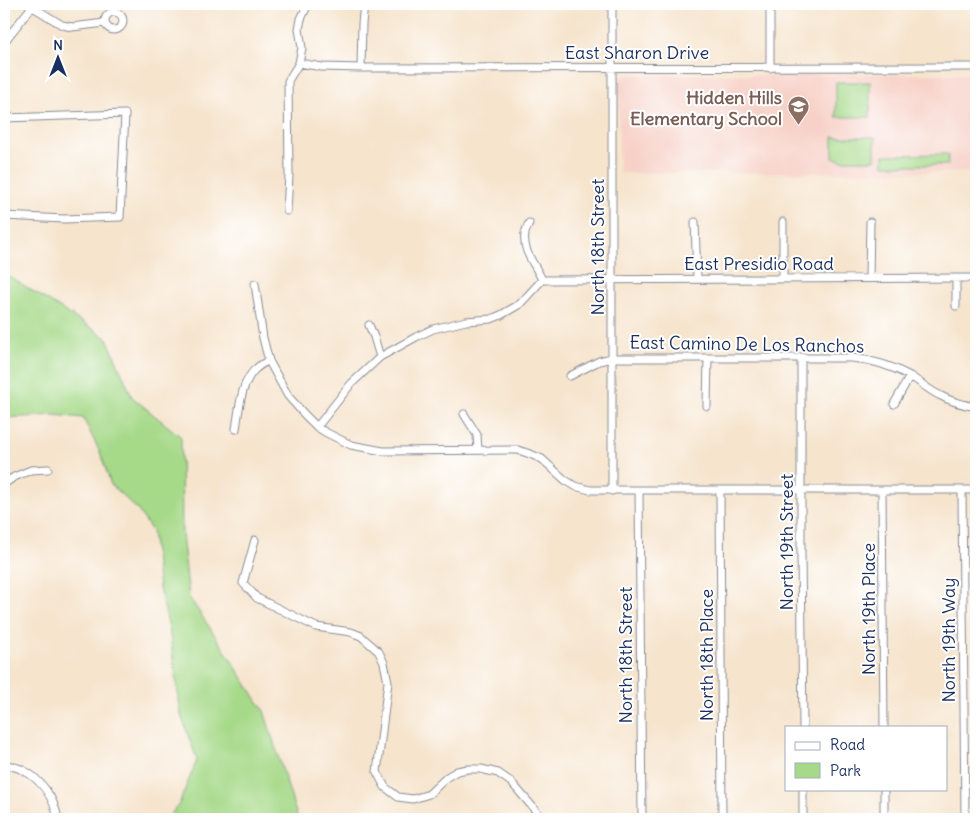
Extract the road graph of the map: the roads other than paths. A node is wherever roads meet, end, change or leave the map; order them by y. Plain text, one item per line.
1 (308, 4) edge
2 (364, 4) edge
3 (612, 4) edge
4 (770, 4) edge
5 (32, 5) edge
6 (105, 23) dead end
7 (4, 42) edge
8 (299, 63) junction
9 (976, 67) edge
10 (361, 68) junction
11 (611, 68) junction
12 (770, 68) junction
13 (4, 118) edge
14 (287, 211) dead end
15 (4, 216) edge
16 (695, 222) dead end
17 (782, 222) dead end
18 (870, 222) dead end
19 (529, 223) dead end
20 (697, 278) junction
21 (870, 278) junction
22 (956, 278) junction
23 (976, 278) edge
24 (611, 279) junction
25 (783, 279) junction
26 (542, 280) junction
27 (256, 284) dead end
28 (956, 306) dead end
29 (369, 325) dead end
30 (380, 357) junction
31 (612, 358) junction
32 (708, 358) junction
33 (801, 358) junction
34 (270, 361) junction
35 (570, 376) dead end
36 (910, 376) junction
37 (894, 404) dead end
38 (707, 406) dead end
39 (976, 407) edge
40 (464, 414) dead end
41 (317, 427) junction
42 (236, 429) dead end
43 (478, 450) junction
44 (48, 469) dead end
45 (4, 484) edge
46 (639, 490) junction
47 (720, 490) junction
48 (801, 490) junction
49 (882, 490) junction
50 (962, 490) junction
51 (976, 490) edge
52 (612, 491) junction
53 (255, 540) dead end
54 (803, 726) edge
55 (884, 726) edge
56 (4, 764) edge
57 (803, 790) edge
58 (884, 790) edge
59 (58, 819) edge
60 (543, 819) edge
61 (642, 819) edge
62 (722, 819) edge
63 (803, 819) edge
64 (884, 819) edge
65 (965, 819) edge

1 - 8 street
2 - 10 street
3 - 11 street, North 18th Street
4 - 12 street
5 - 6 street
5 - 7 street
8 - 10 street, East Sharon Drive
8 - 14 street
9 - 12 street, East Sharon Drive
10 - 11 street, East Sharon Drive
11 - 12 street, East Sharon Drive
11 - 24 street, North 18th Street
13 - 15 street
16 - 20 street
17 - 25 street
18 - 21 street
19 - 26 street
20 - 24 street, East Presidio Road
20 - 25 street, East Presidio Road
21 - 22 street, East Presidio Road
21 - 25 street, East Presidio Road
22 - 23 street, East Presidio Road
22 - 28 street
24 - 26 street, East Presidio Road
24 - 31 street, North 18th Street
26 - 30 street
27 - 34 street
29 - 30 street
30 - 41 street
31 - 32 street, East Camino De Los Ranchos
31 - 35 street, East Camino De Los Ranchos
31 - 52 street, North 18th Street
32 - 33 street, East Camino De Los Ranchos
32 - 38 street
33 - 36 street, East Camino De Los Ranchos
33 - 48 street, North 19th Street
34 - 41 street
34 - 42 street
36 - 37 street
36 - 39 street, East Camino De Los Ranchos
40 - 43 street
41 - 43 street
43 - 52 street
44 - 45 street
46 - 47 street
46 - 52 street
46 - 61 street, North 18th Street
47 - 48 street
47 - 62 street, North 18th Place
48 - 49 street
48 - 54 street, North 19th Street
49 - 50 street
49 - 55 street, North 19th Place
50 - 51 street
50 - 65 street, North 19th Way
53 - 60 street
56 - 59 street
57 - 63 street
58 - 64 street

